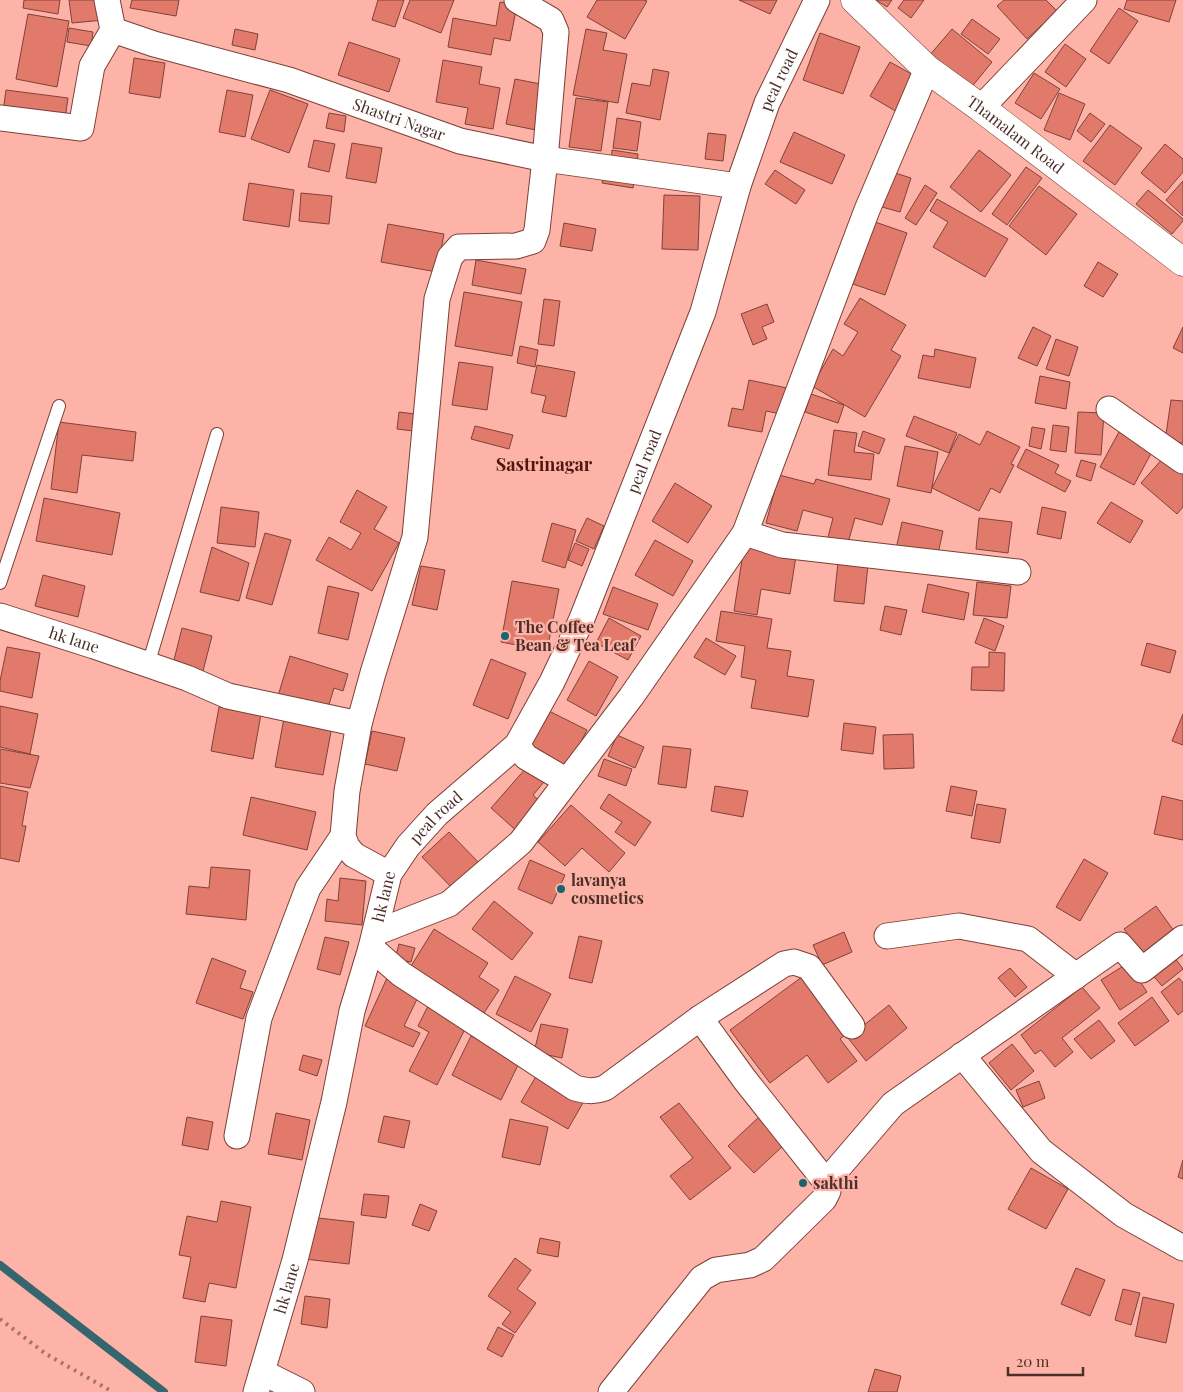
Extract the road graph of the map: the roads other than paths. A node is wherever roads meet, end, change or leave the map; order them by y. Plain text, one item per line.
1 (107, 0) edge
2 (517, 0) edge
3 (818, 0) edge
4 (855, 0) edge
5 (1084, 0) edge
6 (113, 30) junction
7 (927, 69) junction
8 (981, 108) junction
9 (0, 118) edge
10 (544, 159) junction
11 (738, 186) junction
12 (1183, 262) edge
13 (58, 406) dead end
14 (1109, 409) dead end
15 (217, 434) dead end
16 (1183, 460) edge
17 (745, 533) junction
18 (1018, 572) dead end
19 (0, 583) edge
20 (0, 616) edge
21 (148, 665) junction
22 (358, 724) junction
23 (518, 744) junction
24 (567, 781) junction
25 (343, 836) junction
26 (389, 874) junction
27 (887, 936) dead end
28 (1183, 938) edge
29 (373, 941) junction
30 (1076, 976) junction
31 (700, 1018) junction
32 (852, 1026) dead end
33 (962, 1055) junction
34 (237, 1136) dead end
35 (826, 1182) junction
36 (1183, 1248) edge
37 (259, 1382) edge
38 (302, 1392) edge
39 (611, 1392) edge

1 - 6 street
2 - 10 street
3 - 11 street, peal road
4 - 7 street, Thamalam Road
5 - 8 street
6 - 9 street
6 - 10 street, Shastri Nagar
7 - 8 street, Thamalam Road
7 - 17 street
8 - 12 street, Thamalam Road
10 - 11 street, Shastri Nagar
10 - 22 street
11 - 23 street, peal road
13 - 19 lane
14 - 16 street
15 - 21 lane
17 - 18 street
17 - 24 street
20 - 21 street, hk lane
21 - 22 street, hk lane
22 - 25 street
23 - 24 street
23 - 26 street, peal road
24 - 29 street
25 - 26 street, hk lane
25 - 34 street
26 - 29 street, hk lane
27 - 30 street
28 - 30 street
29 - 31 street
29 - 37 street, hk lane
30 - 33 street
31 - 32 street
31 - 35 street
33 - 35 street
33 - 36 street
35 - 39 street
37 - 38 street

